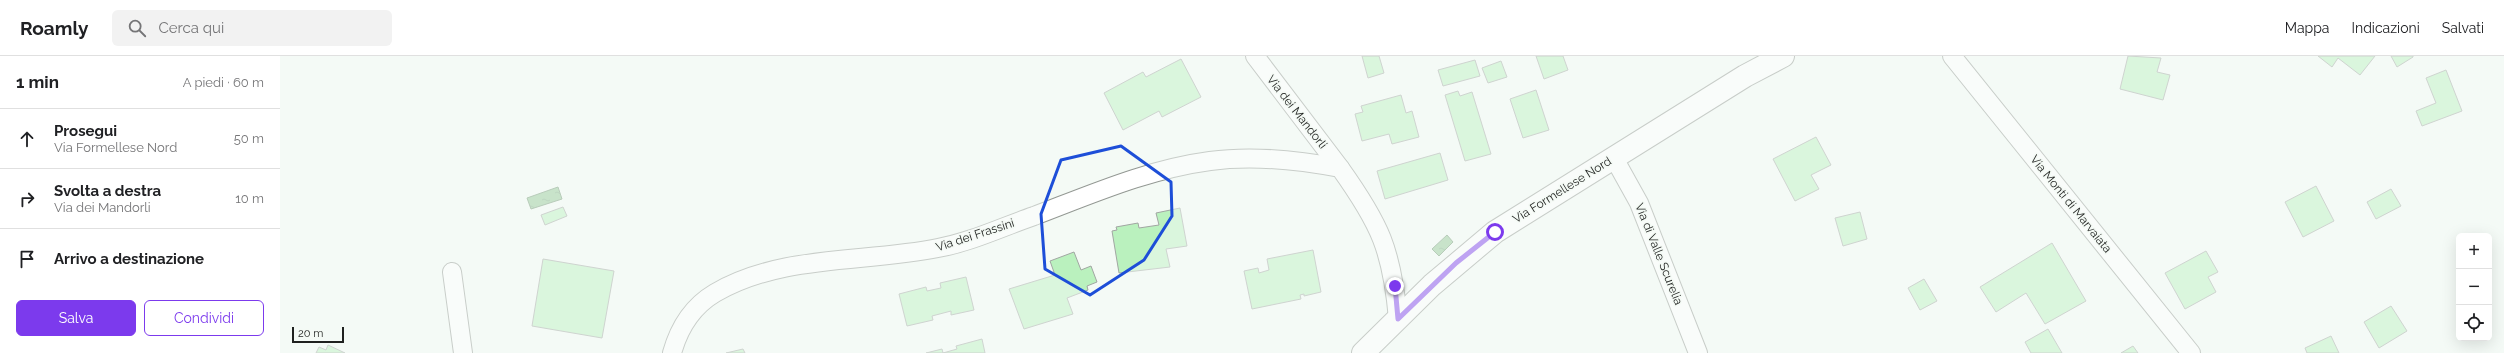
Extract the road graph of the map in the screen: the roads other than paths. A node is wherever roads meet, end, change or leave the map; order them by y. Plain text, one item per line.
1 (1255, 56) edge
2 (1783, 56) edge
3 (1952, 56) edge
4 (1614, 158) junction
5 (1308, 162) joint
6 (1340, 168) junction
7 (452, 272) dead end
8 (1398, 319) junction
9 (463, 353) edge
10 (672, 353) edge
11 (1363, 353) edge
12 (1698, 353) edge
13 (2191, 353) edge

1 - 6 street, Via dei Mandorli
2 - 4 street, Via Formellese Nord
3 - 13 street, Via Monti di Marvaiata
4 - 8 street, Via Formellese Nord
4 - 12 street, Via di Valle Scurelia
5 - 6 street, Via dei Mandorli
5 - 10 street, Via dei Frassini
6 - 8 street, Via dei Mandorli
7 - 9 street
8 - 11 street, Via Formellese Nord

